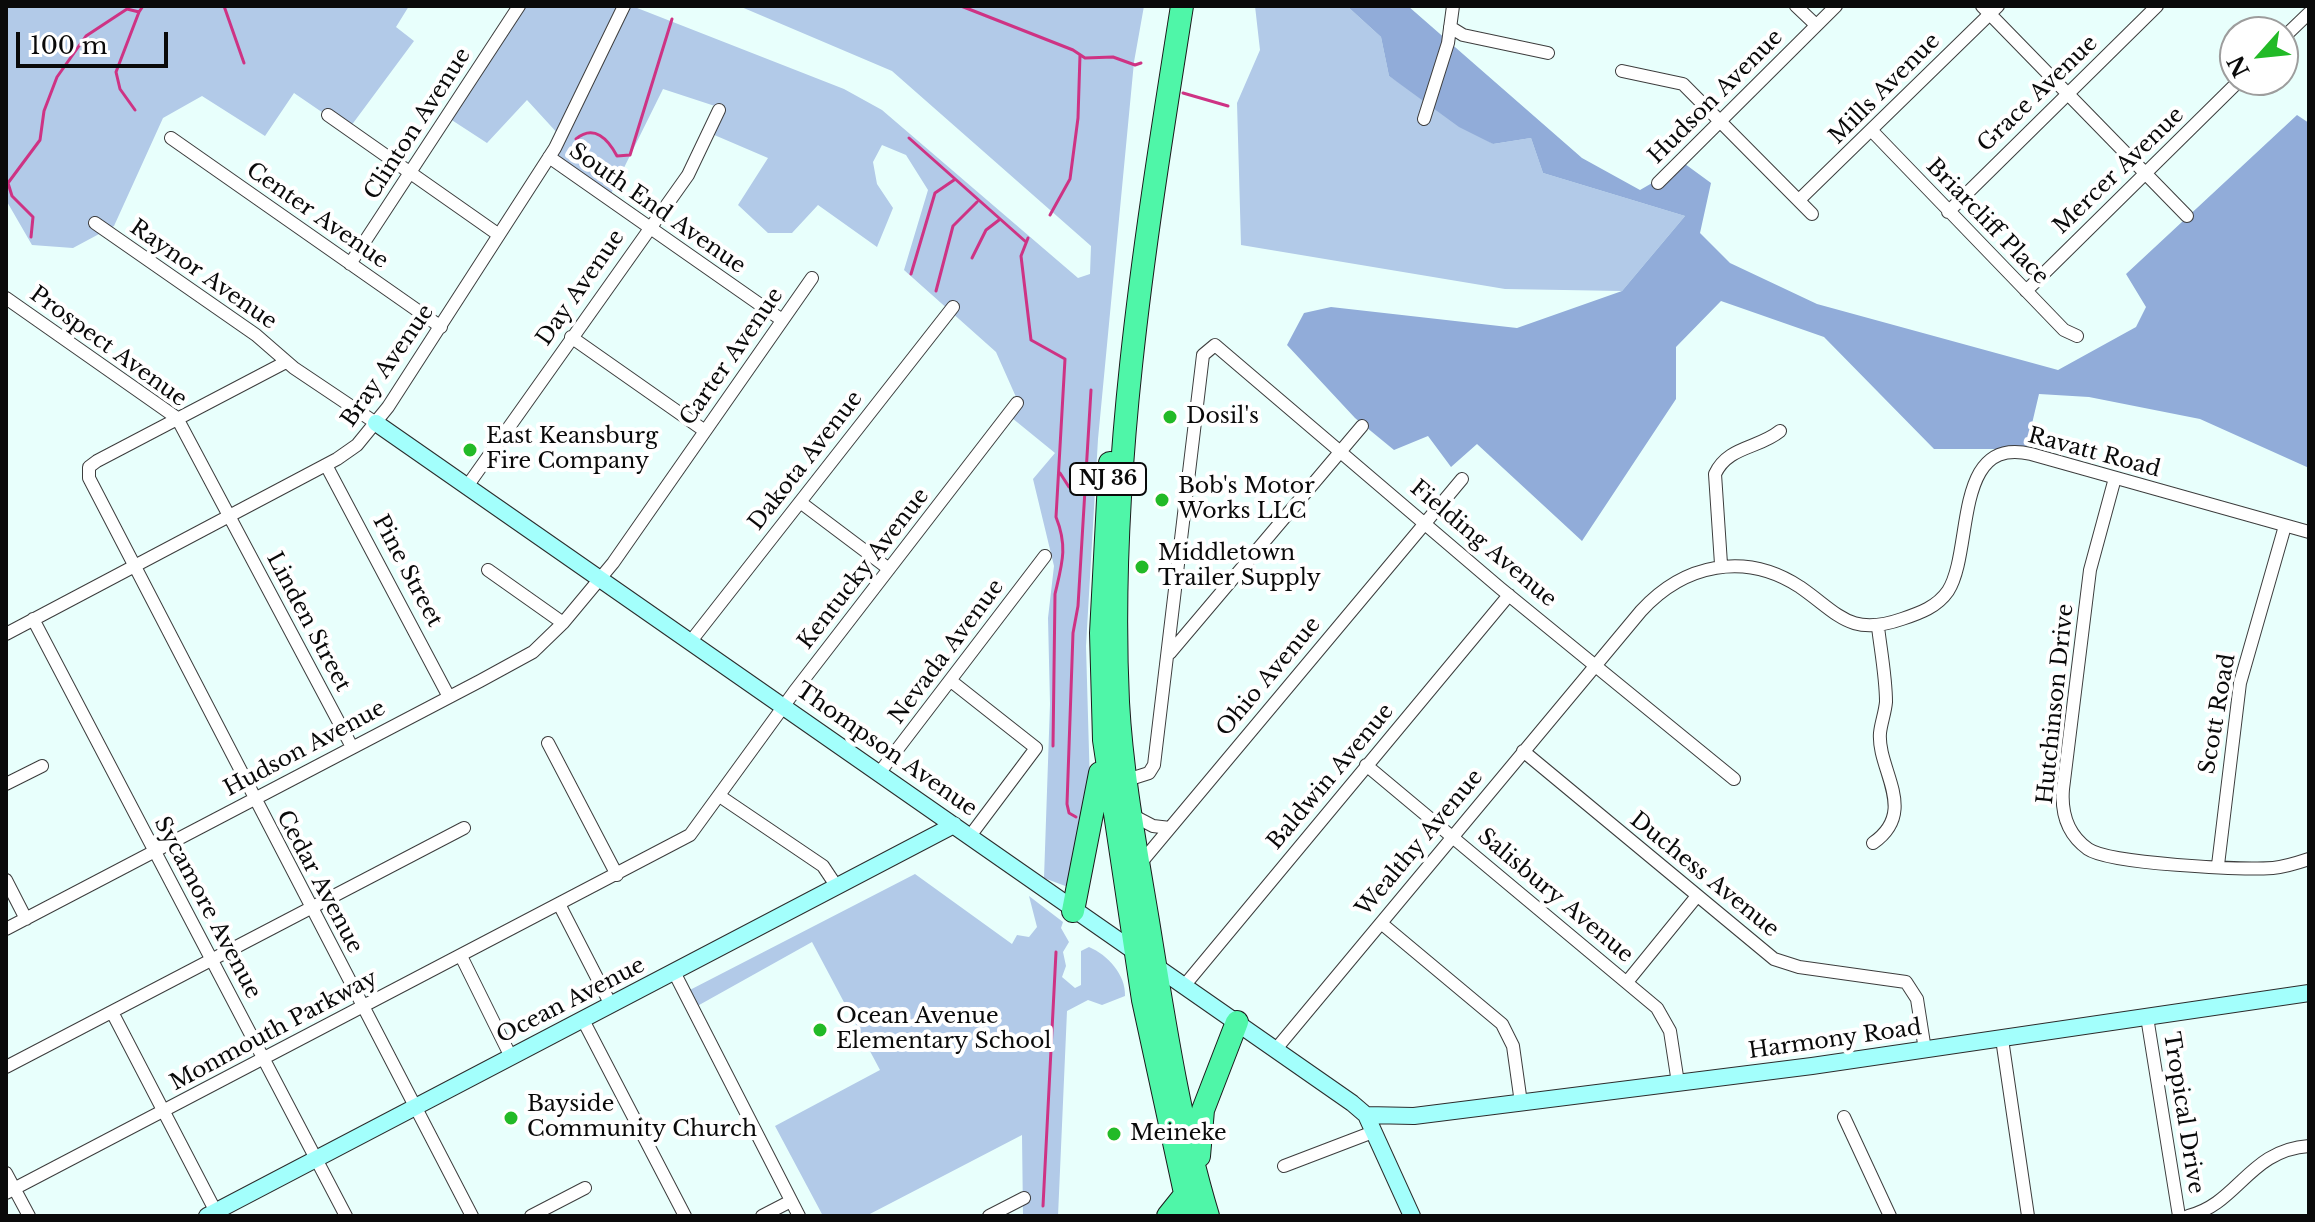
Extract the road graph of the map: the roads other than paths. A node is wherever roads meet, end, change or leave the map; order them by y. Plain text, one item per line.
1 (519, 6) edge
2 (624, 6) edge
3 (1169, 6) edge
4 (1182, 6) edge
5 (1453, 6) edge
6 (1796, 6) edge
7 (1836, 6) edge
8 (2157, 6) edge
9 (1990, 9) edge
10 (1816, 25) junction
11 (1450, 27) junction
12 (1548, 53) dead end
13 (1622, 71) dead end
14 (2068, 94) junction
15 (2224, 96) edge
16 (719, 110) dead end
17 (328, 115) dead end
18 (1424, 119) dead end
19 (1721, 121) junction
20 (1872, 131) junction
21 (171, 138) dead end
22 (549, 157) junction
23 (409, 172) junction
24 (2145, 173) junction
25 (1658, 183) dead end
26 (1799, 200) junction
27 (1948, 212) junction
28 (1812, 214) dead end
29 (2187, 216) dead end
30 (95, 223) dead end
31 (648, 227) junction
32 (499, 235) junction
33 (350, 264) junction
34 (812, 278) dead end
35 (2026, 291) junction
36 (6, 298) edge
37 (953, 307) dead end
38 (782, 320) junction
39 (441, 327) junction
40 (2077, 336) dead end
41 (571, 337) junction
42 (286, 362) junction
43 (1017, 403) dead end
44 (177, 418) junction
45 (376, 423) junction
46 (1362, 426) dead end
47 (705, 431) junction
48 (1780, 431) dead end
49 (1340, 451) junction
50 (326, 465) junction
51 (2115, 478) junction
52 (1462, 479) dead end
53 (468, 485) junction
54 (800, 502) junction
55 (230, 515) junction
56 (1425, 523) junction
57 (2285, 526) junction
58 (2309, 532) edge
59 (1045, 556) dead end
60 (1721, 564) junction
61 (133, 566) junction
62 (889, 569) junction
63 (488, 570) dead end
64 (600, 577) junction
65 (1509, 595) junction
66 (33, 619) junction
67 (563, 623) junction
68 (1878, 627) junction
69 (6, 634) edge
70 (691, 641) junction
71 (1170, 653) junction
72 (1596, 664) junction
73 (951, 681) junction
74 (449, 697) junction
75 (784, 706) junction
76 (1104, 740) junction
77 (548, 743) dead end
78 (352, 747) junction
79 (1523, 751) junction
80 (1366, 765) junction
81 (42, 766) dead end
82 (880, 772) junction
83 (1734, 779) dead end
84 (1127, 780) junction
85 (6, 784) edge
86 (721, 797) junction
87 (253, 799) junction
88 (1132, 815) junction
89 (954, 825) junction
90 (464, 828) dead end
91 (1170, 828) junction
92 (970, 836) junction
93 (1452, 837) junction
94 (1873, 843) dead end
95 (153, 851) junction
96 (2309, 859) edge
97 (1139, 865) junction
98 (2218, 865) junction
99 (617, 875) junction
100 (6, 880) edge
101 (837, 887) junction
102 (1697, 896) junction
103 (559, 904) junction
104 (310, 909) junction
105 (1073, 911) junction
106 (26, 919) junction
107 (1381, 923) junction
108 (6, 929) edge
109 (1136, 953) junction
110 (461, 956) junction
111 (211, 959) junction
112 (1155, 966) junction
113 (674, 972) junction
114 (1627, 982) junction
115 (1184, 986) junction
116 (2309, 993) edge
117 (611, 1005) junction
118 (362, 1008) junction
119 (112, 1012) junction
120 (2147, 1017) junction
121 (583, 1020) junction
122 (1237, 1022) junction
123 (2002, 1039) junction
124 (1276, 1049) junction
125 (1925, 1050) junction
126 (511, 1057) junction
127 (264, 1059) junction
128 (6, 1067) edge
129 (1678, 1083) junction
130 (1521, 1103) junction
131 (415, 1107) junction
132 (164, 1110) junction
133 (1366, 1115) junction
134 (1844, 1117) dead end
135 (1373, 1132) junction
136 (2309, 1146) edge
137 (316, 1159) junction
138 (1284, 1166) dead end
139 (6, 1173) edge
140 (585, 1188) dead end
141 (10, 1191) edge
142 (1024, 1198) dead end
143 (791, 1201) junction
144 (1196, 1206) edge
145 (212, 1214) edge
146 (29, 1216) edge
147 (346, 1216) edge
148 (472, 1216) edge
149 (531, 1216) edge
150 (685, 1216) edge
151 (762, 1216) edge
152 (799, 1216) edge
153 (989, 1216) edge
154 (1168, 1216) edge
155 (1412, 1216) edge
156 (1890, 1216) edge
157 (2028, 1216) edge
158 (2179, 1216) edge
159 (2188, 1216) edge

1 - 23 street, Clinton Avenue
2 - 22 street, Bray Avenue
3 - 76 highway, NJ 36
4 - 84 highway, NJ 36
5 - 11 street
6 - 10 street
7 - 10 street, Hudson Avenue
8 - 14 street, Grace Avenue
9 - 14 street
9 - 20 street, Mills Avenue
10 - 19 street, Hudson Avenue
11 - 12 street
11 - 18 street
13 - 19 street
14 - 24 street
14 - 27 street, Grace Avenue
15 - 24 street, Mercer Avenue
16 - 31 street, Day Avenue
17 - 23 street
19 - 25 street, Hudson Avenue
19 - 26 street
20 - 26 street, Mills Avenue
20 - 27 street, Briarcliff Place
21 - 33 street, Center Avenue
22 - 31 street, South End Avenue
22 - 32 street, Bray Avenue
23 - 32 street
23 - 33 street, Clinton Avenue
24 - 29 street
24 - 35 street, Mercer Avenue
26 - 28 street
27 - 35 street, Briarcliff Place
30 - 42 street, Raynor Avenue
31 - 38 street, South End Avenue
31 - 41 street, Day Avenue
32 - 39 street, Bray Avenue
33 - 39 street, Center Avenue
34 - 38 street, Carter Avenue
35 - 40 street, Briarcliff Place
36 - 44 street, Prospect Avenue
37 - 54 street, Dakota Avenue
38 - 47 street, Carter Avenue
39 - 45 street, Bray Avenue
41 - 47 street
41 - 53 street, Day Avenue
42 - 44 street
42 - 45 street, Thompson Avenue
43 - 62 street, Kentucky Avenue
44 - 55 street, Prospect Avenue
44 - 61 street, Cedar Avenue
45 - 50 street, Bray Avenue
45 - 53 street, Thompson Avenue
46 - 49 street
47 - 64 street, Carter Avenue
48 - 60 street
49 - 56 street, Fielding Avenue
49 - 71 street
49 - 71 street, Fielding Avenue
50 - 55 street, Bray Avenue
50 - 74 street, Pine Street
51 - 57 street, Ravatt Road
51 - 68 street, Ravatt Road
51 - 98 street, Hutchinson Drive
52 - 56 street, Ohio Avenue
53 - 64 street, Thompson Avenue
54 - 62 street
54 - 70 street, Dakota Avenue
55 - 61 street, Bray Avenue
55 - 78 street, Linden Street
56 - 65 street, Fielding Avenue
56 - 91 street, Ohio Avenue
57 - 58 street, Ravatt Road
57 - 98 street, Scott Road
59 - 73 street, Nevada Avenue
60 - 68 street
60 - 72 street
61 - 66 street, Bray Avenue
61 - 87 street, Cedar Avenue
62 - 75 street, Kentucky Avenue
63 - 67 street
64 - 67 street, Hudson Avenue
64 - 70 street, Thompson Avenue
65 - 72 street, Fielding Avenue
65 - 80 street, Baldwin Avenue
66 - 69 street, Bray Avenue
66 - 95 street, Sycamore Avenue
67 - 74 street, Hudson Avenue
68 - 94 street
70 - 75 street, Thompson Avenue
71 - 84 street
72 - 79 street, Wealthy Avenue
72 - 83 street, Fielding Avenue
73 - 82 street, Nevada Avenue
73 - 92 street
74 - 78 street, Hudson Avenue
75 - 82 street, Thompson Avenue
75 - 86 street, Kentucky Avenue
76 - 105 highway
76 - 109 highway, NJ 36
77 - 99 street
78 - 87 street, Hudson Avenue
79 - 93 street, Wealthy Avenue
79 - 102 street, Duchess Avenue
80 - 93 street, Salisbury Avenue
80 - 115 street, Baldwin Avenue
81 - 85 street
82 - 89 street, Thompson Avenue
84 - 88 highway, NJ 36
86 - 99 street, Kentucky Avenue
86 - 101 street
87 - 95 street, Hudson Avenue
87 - 104 street, Cedar Avenue
88 - 91 street
88 - 97 highway, NJ 36
89 - 92 street, Thompson Avenue
89 - 101 street, Ocean Avenue
90 - 104 street
91 - 97 street, Ohio Avenue
92 - 105 street, Thompson Avenue
93 - 107 street, Wealthy Avenue
93 - 114 street, Salisbury Avenue
95 - 106 street, Hudson Avenue
95 - 111 street, Sycamore Avenue
96 - 98 street, Hutchinson Drive
97 - 112 highway, NJ 36
99 - 103 street, Kentucky Avenue
100 - 106 street
101 - 113 street, Ocean Avenue
102 - 114 street
102 - 125 street, Duchess Avenue
103 - 110 street, Monmouth Parkway
103 - 117 street
104 - 111 street
104 - 118 street, Cedar Avenue
105 - 109 street, Thompson Avenue
106 - 108 street, Hudson Avenue
107 - 124 street, Wealthy Avenue
107 - 130 street
109 - 112 street, Thompson Avenue
109 - 144 highway, NJ 36
110 - 118 street, Monmouth Parkway
110 - 126 street
111 - 119 street
111 - 127 street, Sycamore Avenue
112 - 115 street, Thompson Avenue
112 - 144 highway, NJ 36
113 - 117 street, Ocean Avenue
113 - 143 street
114 - 129 street, Salisbury Avenue
115 - 122 street, Thompson Avenue
116 - 120 street, Harmony Road
117 - 121 street, Ocean Avenue
118 - 127 street, Monmouth Parkway
118 - 131 street, Cedar Avenue
119 - 128 street
119 - 132 street
120 - 123 street, Harmony Road
120 - 158 street, Tropical Drive
121 - 126 street, Ocean Avenue
121 - 150 street
122 - 124 street, Thompson Avenue
122 - 144 highway
123 - 125 street, Harmony Road
123 - 157 street
124 - 133 street, Thompson Avenue
125 - 129 street, Harmony Road
126 - 131 street, Ocean Avenue
127 - 132 street, Monmouth Parkway
127 - 137 street, Sycamore Avenue
129 - 130 street, Harmony Road
130 - 133 street, Harmony Road
131 - 137 street, Ocean Avenue
131 - 148 street, Cedar Avenue
132 - 141 street, Monmouth Parkway
132 - 145 street
133 - 135 street
134 - 156 street
135 - 138 street
135 - 155 street
136 - 159 street
137 - 145 street, Ocean Avenue
137 - 147 street, Sycamore Avenue
139 - 141 street
140 - 149 street
141 - 146 street
142 - 153 street
143 - 151 street
143 - 152 street
144 - 154 highway

